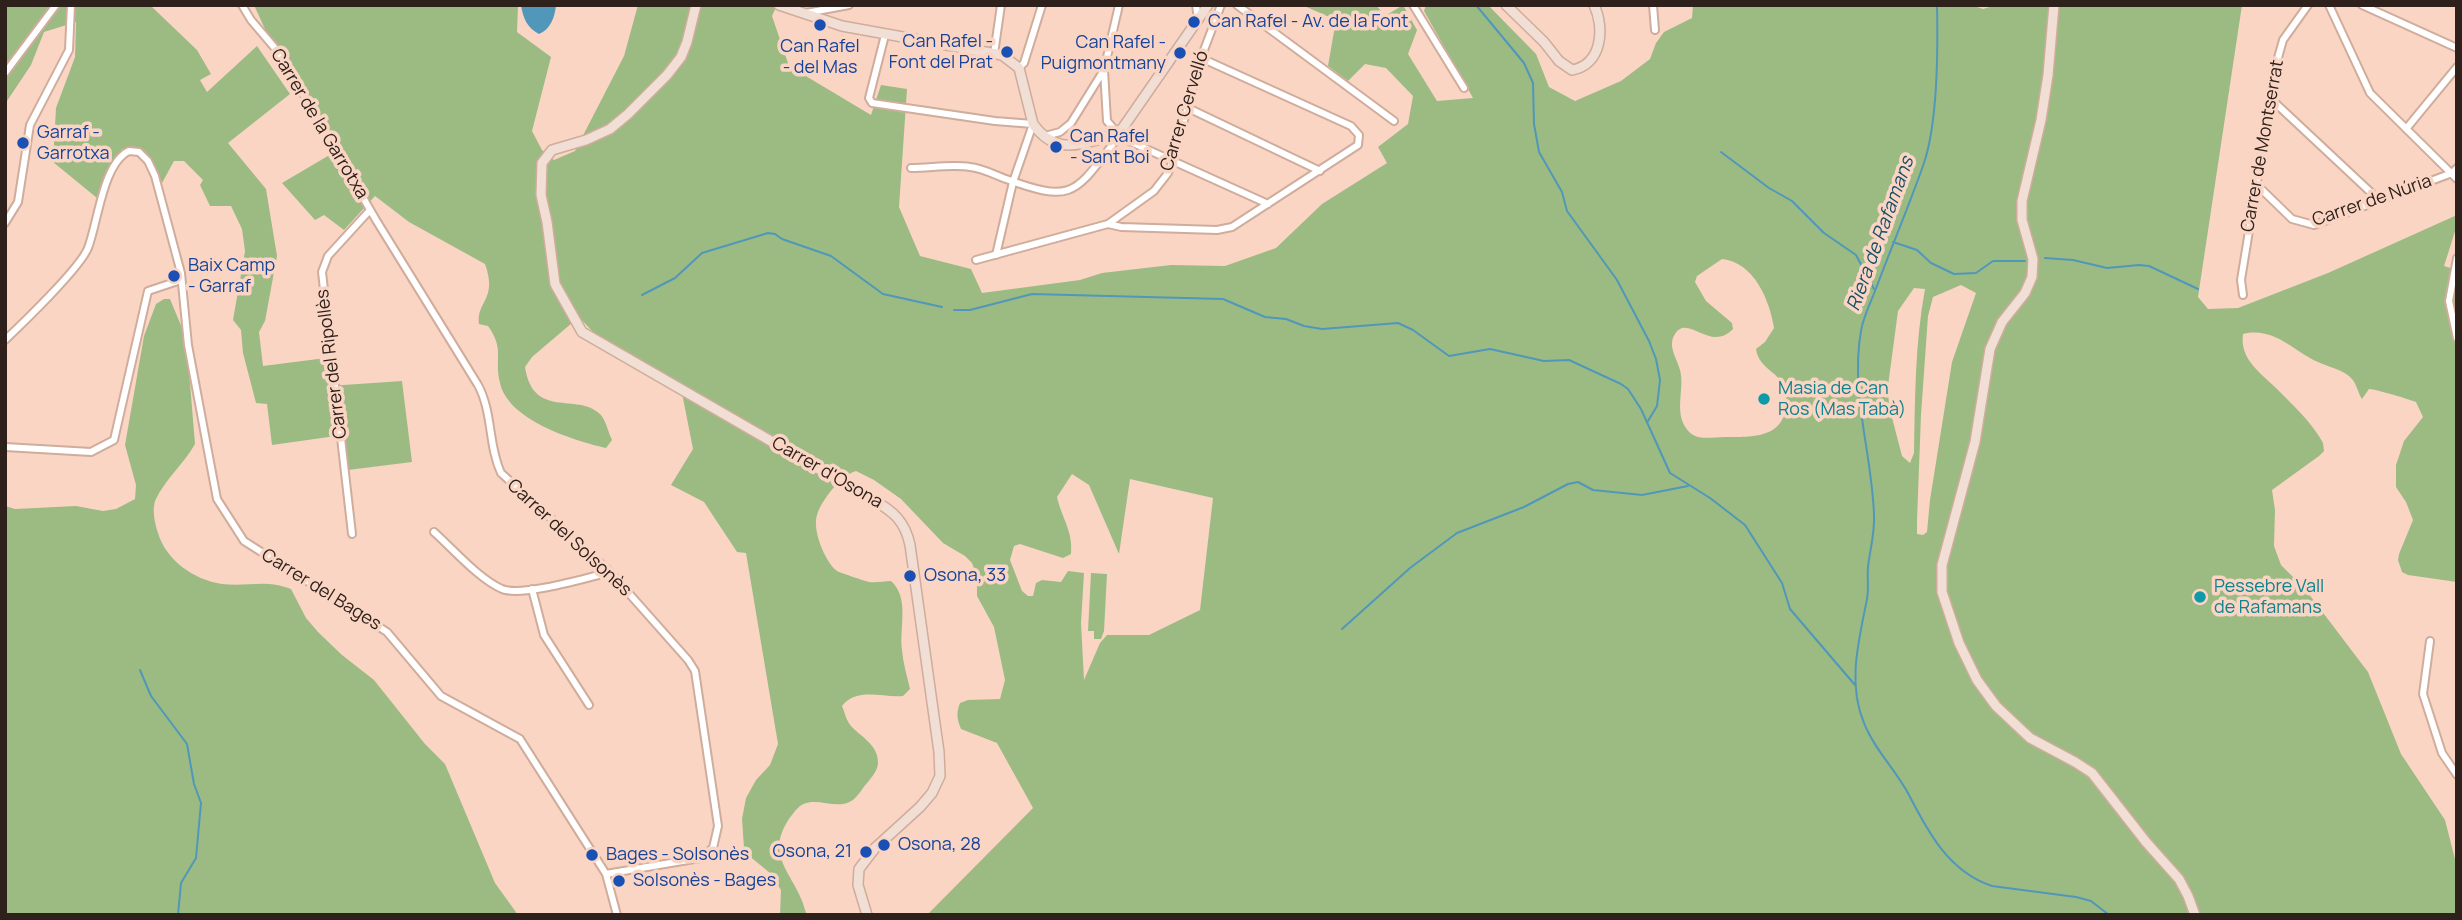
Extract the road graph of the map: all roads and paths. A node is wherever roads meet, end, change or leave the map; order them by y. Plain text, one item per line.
1 (56, 5) edge
2 (71, 5) edge
3 (242, 5) edge
4 (696, 5) edge
5 (779, 5) edge
6 (849, 5) edge
7 (1001, 5) edge
8 (1042, 5) edge
9 (1119, 5) edge
10 (1196, 5) edge
11 (1208, 5) edge
12 (1221, 5) edge
13 (1237, 5) edge
14 (1413, 5) edge
15 (1506, 5) edge
16 (1594, 5) edge
17 (1653, 5) edge
18 (2054, 5) edge
19 (2308, 5) edge
20 (2329, 5) edge
21 (2362, 5) edge
22 (801, 13) junction
23 (1198, 21) junction
24 (1655, 30) dead end
25 (885, 35) junction
26 (2457, 48) edge
27 (994, 54) junction
28 (1201, 58) junction
29 (2457, 67) edge
30 (1019, 68) junction
31 (1104, 70) junction
32 (5, 73) edge
33 (1464, 88) dead end
34 (2271, 99) junction
35 (1188, 108) junction
36 (1394, 121) dead end
37 (1033, 124) junction
38 (2406, 129) junction
39 (1118, 133) junction
40 (1045, 136) junction
41 (1173, 160) junction
42 (911, 168) dead end
43 (1320, 171) junction
44 (2455, 173) edge
45 (1013, 182) junction
46 (2256, 185) junction
47 (2380, 201) junction
48 (1268, 204) junction
49 (370, 211) junction
50 (5, 223) edge
51 (1108, 224) junction
52 (996, 255) junction
53 (2457, 258) edge
54 (976, 260) dead end
55 (181, 276) junction
56 (2243, 295) dead end
57 (2457, 338) edge
58 (5, 340) edge
59 (5, 447) edge
60 (434, 532) dead end
61 (352, 534) dead end
62 (610, 572) junction
63 (532, 589) junction
64 (2430, 641) dead end
65 (589, 705) dead end
66 (2457, 775) edge
67 (606, 874) junction
68 (617, 915) edge
69 (867, 915) edge
70 (2194, 915) edge

1 - 32 street
2 - 50 street
3 - 49 street, Carrer de la Garrotxa
4 - 69 street, Carrer d'Osona
5 - 22 street
6 - 22 street
7 - 27 street
8 - 30 street
9 - 31 street
10 - 23 street
11 - 23 street
12 - 28 street, Carrer Cervelló
13 - 36 street
14 - 33 street
15 - 16 street
17 - 24 street
18 - 70 street
19 - 34 street, Carrer de Montserrat
20 - 38 street
21 - 26 street
22 - 25 street
23 - 39 street
25 - 27 street
25 - 37 street
27 - 30 street
28 - 35 street, Carrer Cervelló
28 - 43 street
29 - 38 street
30 - 37 street
31 - 39 street
31 - 40 street
34 - 46 street, Carrer de Montserrat
34 - 47 street
35 - 41 street, Carrer Cervelló
35 - 43 street
37 - 40 street
37 - 45 street
38 - 44 street
39 - 40 street
39 - 41 street
39 - 45 street
41 - 48 street
41 - 51 street, Carrer Cervelló
42 - 45 street
43 - 48 street
44 - 47 street, Carrer de Núria
45 - 52 street
46 - 47 street, Carrer de Núria
46 - 56 street, Carrer de Montserrat
48 - 51 street
49 - 61 street, Carrer del Ripollès
49 - 62 street, Carrer del Solsonès
51 - 52 street, Carrer Cervelló
52 - 54 street, Carrer Cervelló
53 - 57 street
55 - 58 street, Carrer del Bages
55 - 59 street
55 - 67 street, Carrer del Bages
60 - 63 street
62 - 63 street
62 - 67 street, Carrer del Solsonès
63 - 65 street
64 - 66 street
67 - 68 street, Carrer del Bages

